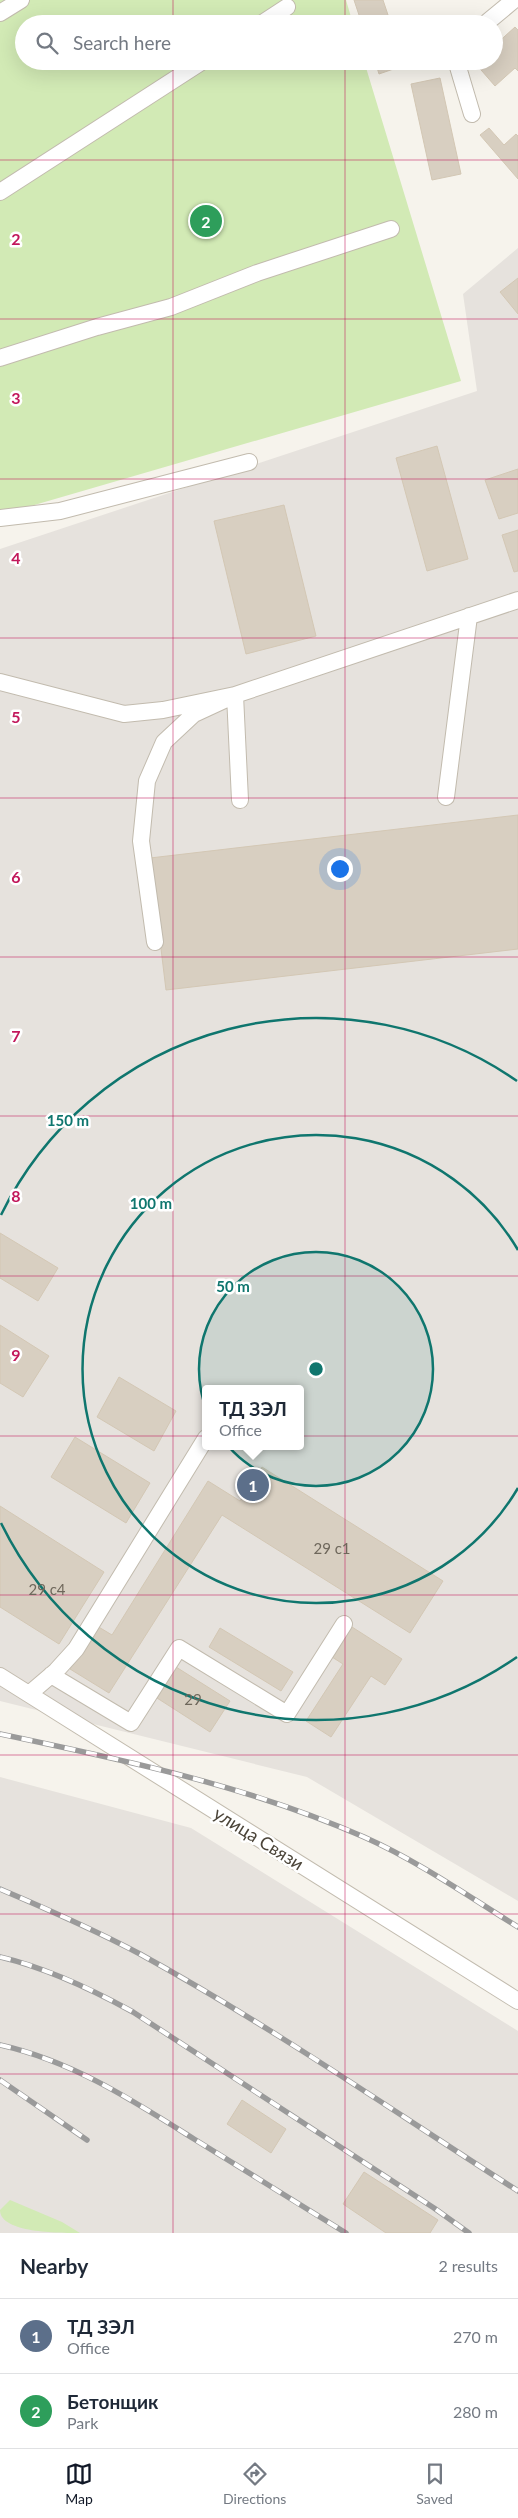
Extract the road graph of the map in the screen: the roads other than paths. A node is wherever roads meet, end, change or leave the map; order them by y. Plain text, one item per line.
1 (21, 0) edge
2 (514, 0) edge
3 (287, 7) dead end
4 (0, 13) edge
5 (275, 15) edge
6 (496, 15) edge
7 (189, 70) edge
8 (459, 70) edge
9 (472, 114) dead end
10 (0, 192) edge
11 (391, 229) dead end
12 (0, 358) edge
13 (249, 462) dead end
14 (0, 518) edge
15 (518, 600) edge
16 (469, 616) junction
17 (0, 682) edge
18 (235, 695) junction
19 (446, 797) dead end
20 (240, 800) dead end
21 (155, 942) dead end
22 (202, 1444) edge
23 (344, 1624) dead end
24 (51, 1675) junction
25 (0, 1676) edge
26 (29, 1694) junction
27 (518, 2001) edge

1 - 4 street
2 - 6 street
3 - 5 street
7 - 10 street
8 - 9 street
11 - 12 street
13 - 14 street
15 - 16 street
16 - 18 street
16 - 19 street
17 - 18 street
18 - 20 street
18 - 21 street
22 - 24 street
23 - 24 street
24 - 26 street
25 - 26 street, улица Связи
26 - 27 street, улица Связи

